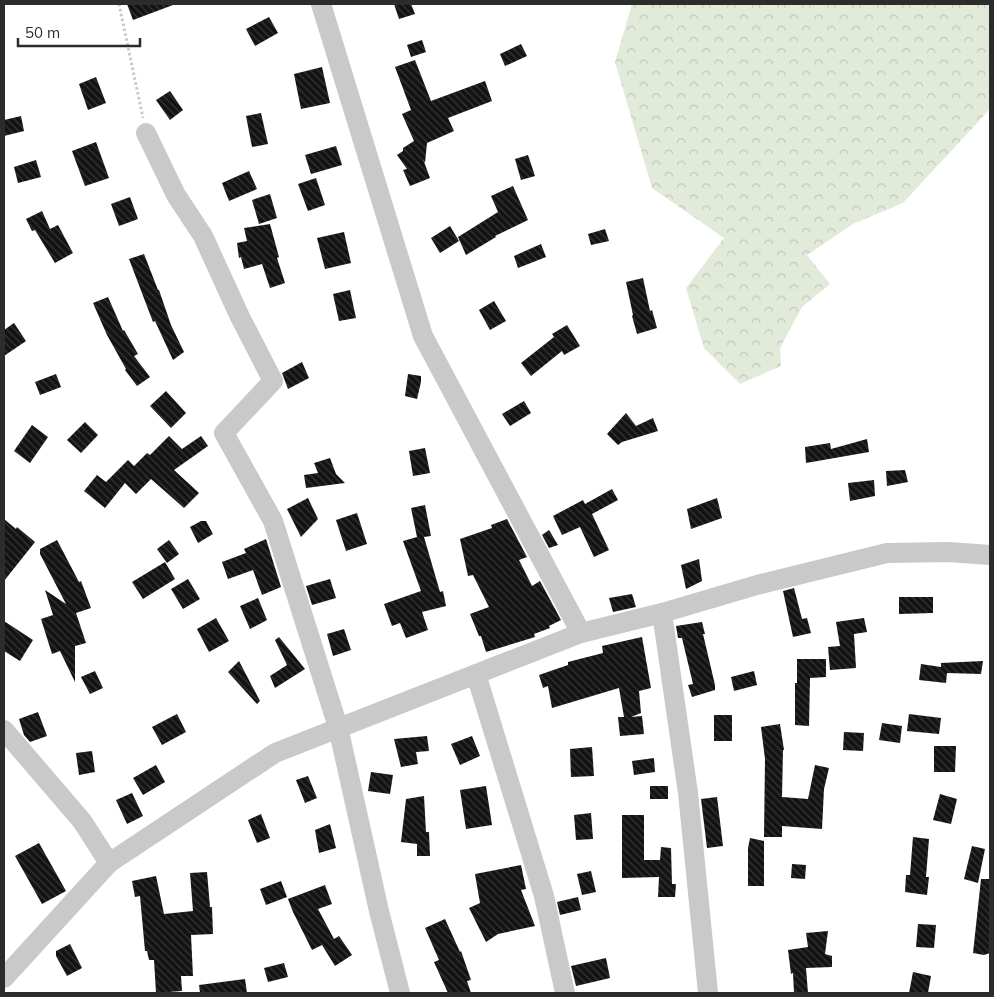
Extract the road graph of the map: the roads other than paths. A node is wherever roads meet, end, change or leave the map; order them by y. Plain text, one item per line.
1 (321, 4) edge
2 (146, 133) road end
3 (990, 555) edge
4 (662, 613) junction
5 (581, 633) junction
6 (476, 674) junction
7 (338, 727) junction
8 (4, 730) edge
9 (109, 863) junction
10 (4, 978) edge
11 (400, 993) edge
12 (566, 993) edge
13 (708, 993) edge

1 - 5 street
2 - 7 street
3 - 4 street
4 - 5 street
4 - 13 street
5 - 6 street
6 - 7 street
6 - 12 street
7 - 9 street
7 - 11 street
8 - 9 street
9 - 10 street

